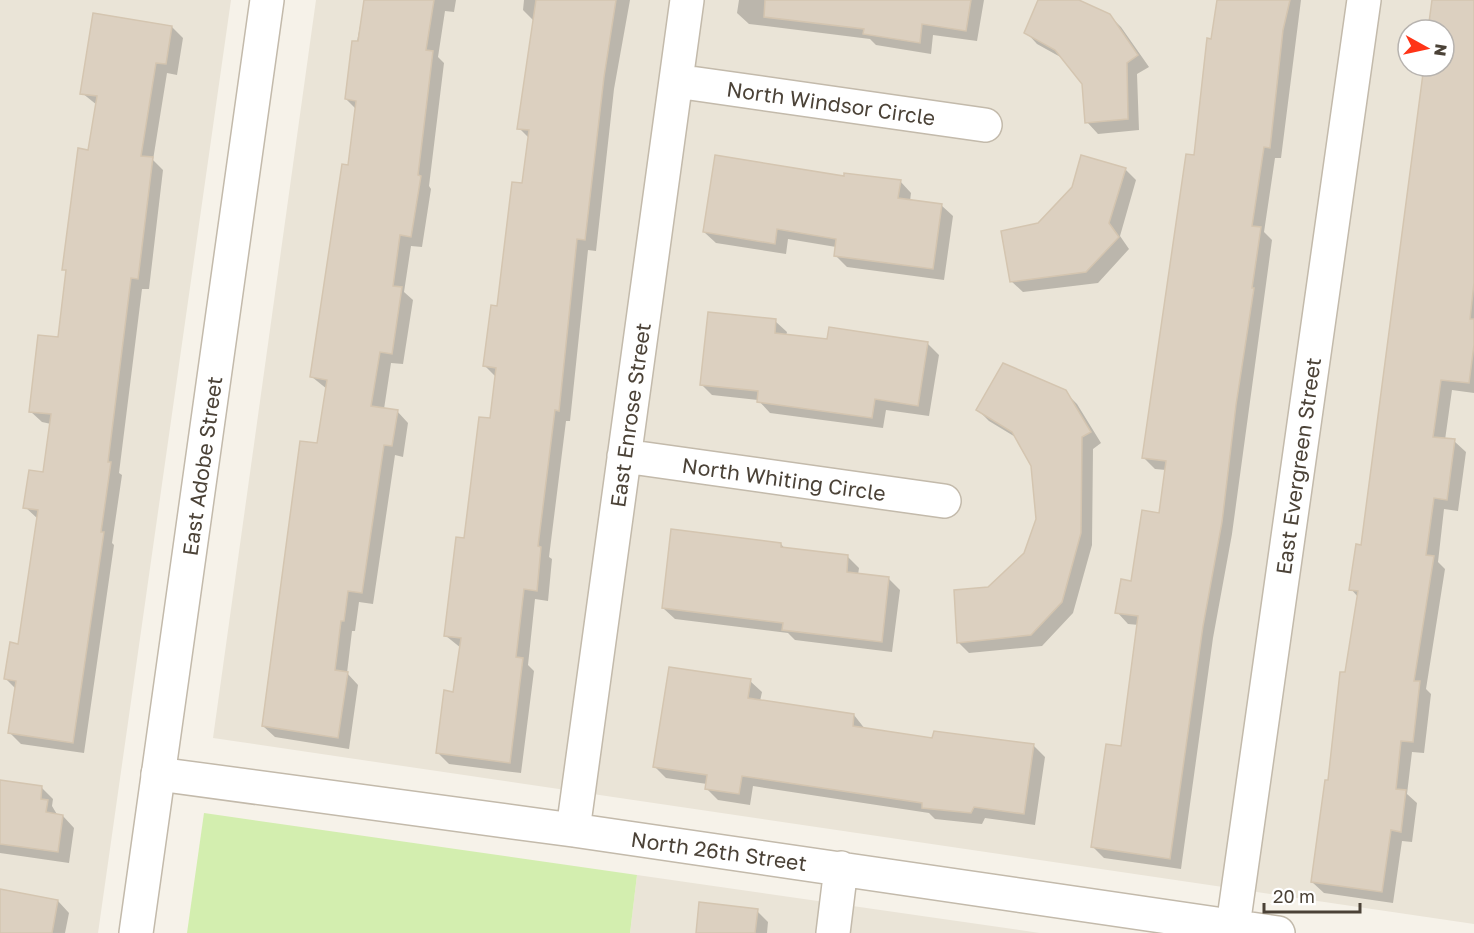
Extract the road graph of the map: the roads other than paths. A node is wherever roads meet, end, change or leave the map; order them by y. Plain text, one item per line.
1 (267, 0) edge
2 (687, 0) edge
3 (1364, 0) edge
4 (676, 81) junction
5 (985, 125) dead end
6 (624, 456) junction
7 (944, 501) dead end
8 (158, 774) junction
9 (573, 830) junction
10 (841, 868) junction
11 (1232, 929) edge
12 (136, 933) edge
13 (833, 933) edge
14 (1278, 933) edge

1 - 8 street, East Adobe Street
2 - 4 street, East Enrose Street
3 - 11 street, East Evergreen Street
4 - 5 street, North Windsor Circle
4 - 6 street, East Enrose Street
6 - 7 street, North Whiting Circle
6 - 9 street, East Enrose Street
8 - 9 street, North 26th Street
8 - 12 street, East Adobe Street
9 - 10 street, North 26th Street
10 - 11 street, North 26th Street
10 - 13 street
11 - 14 street, North 26th Street

